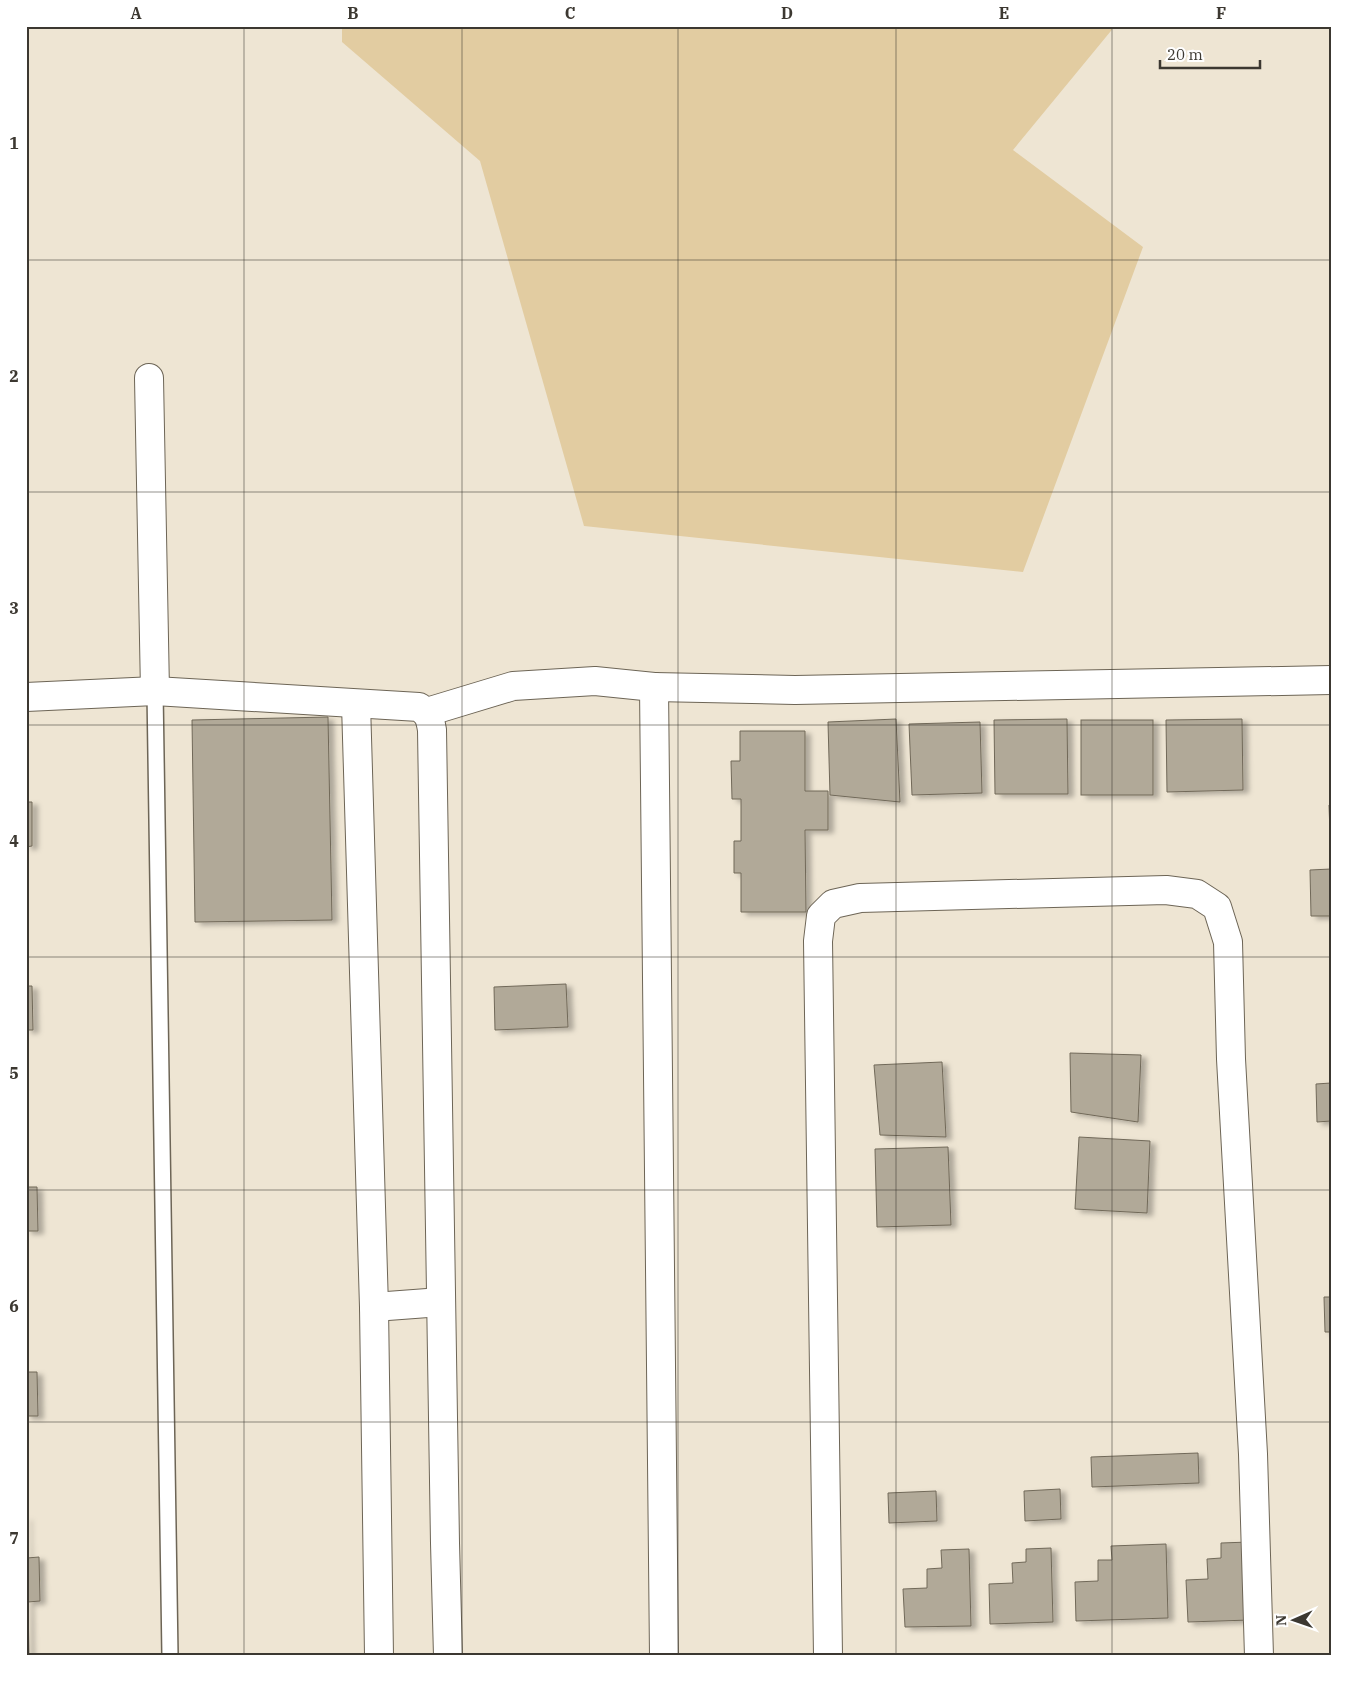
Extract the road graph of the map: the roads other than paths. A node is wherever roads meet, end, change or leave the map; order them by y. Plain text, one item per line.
1 (149, 378) dead end
2 (1331, 680) edge
3 (654, 687) junction
4 (155, 691) junction
5 (26, 697) edge
6 (356, 704) junction
7 (427, 712) junction
8 (441, 1302) junction
9 (374, 1307) junction
10 (170, 1656) edge
11 (379, 1656) edge
12 (448, 1656) edge
13 (664, 1656) edge
14 (828, 1656) edge
15 (1259, 1656) edge

1 - 4 street
2 - 3 street
3 - 7 street
3 - 13 street
4 - 5 street
4 - 6 street
4 - 10 lane
6 - 7 street
6 - 9 street
7 - 8 street
8 - 9 street
8 - 12 street
9 - 11 street
14 - 15 street

